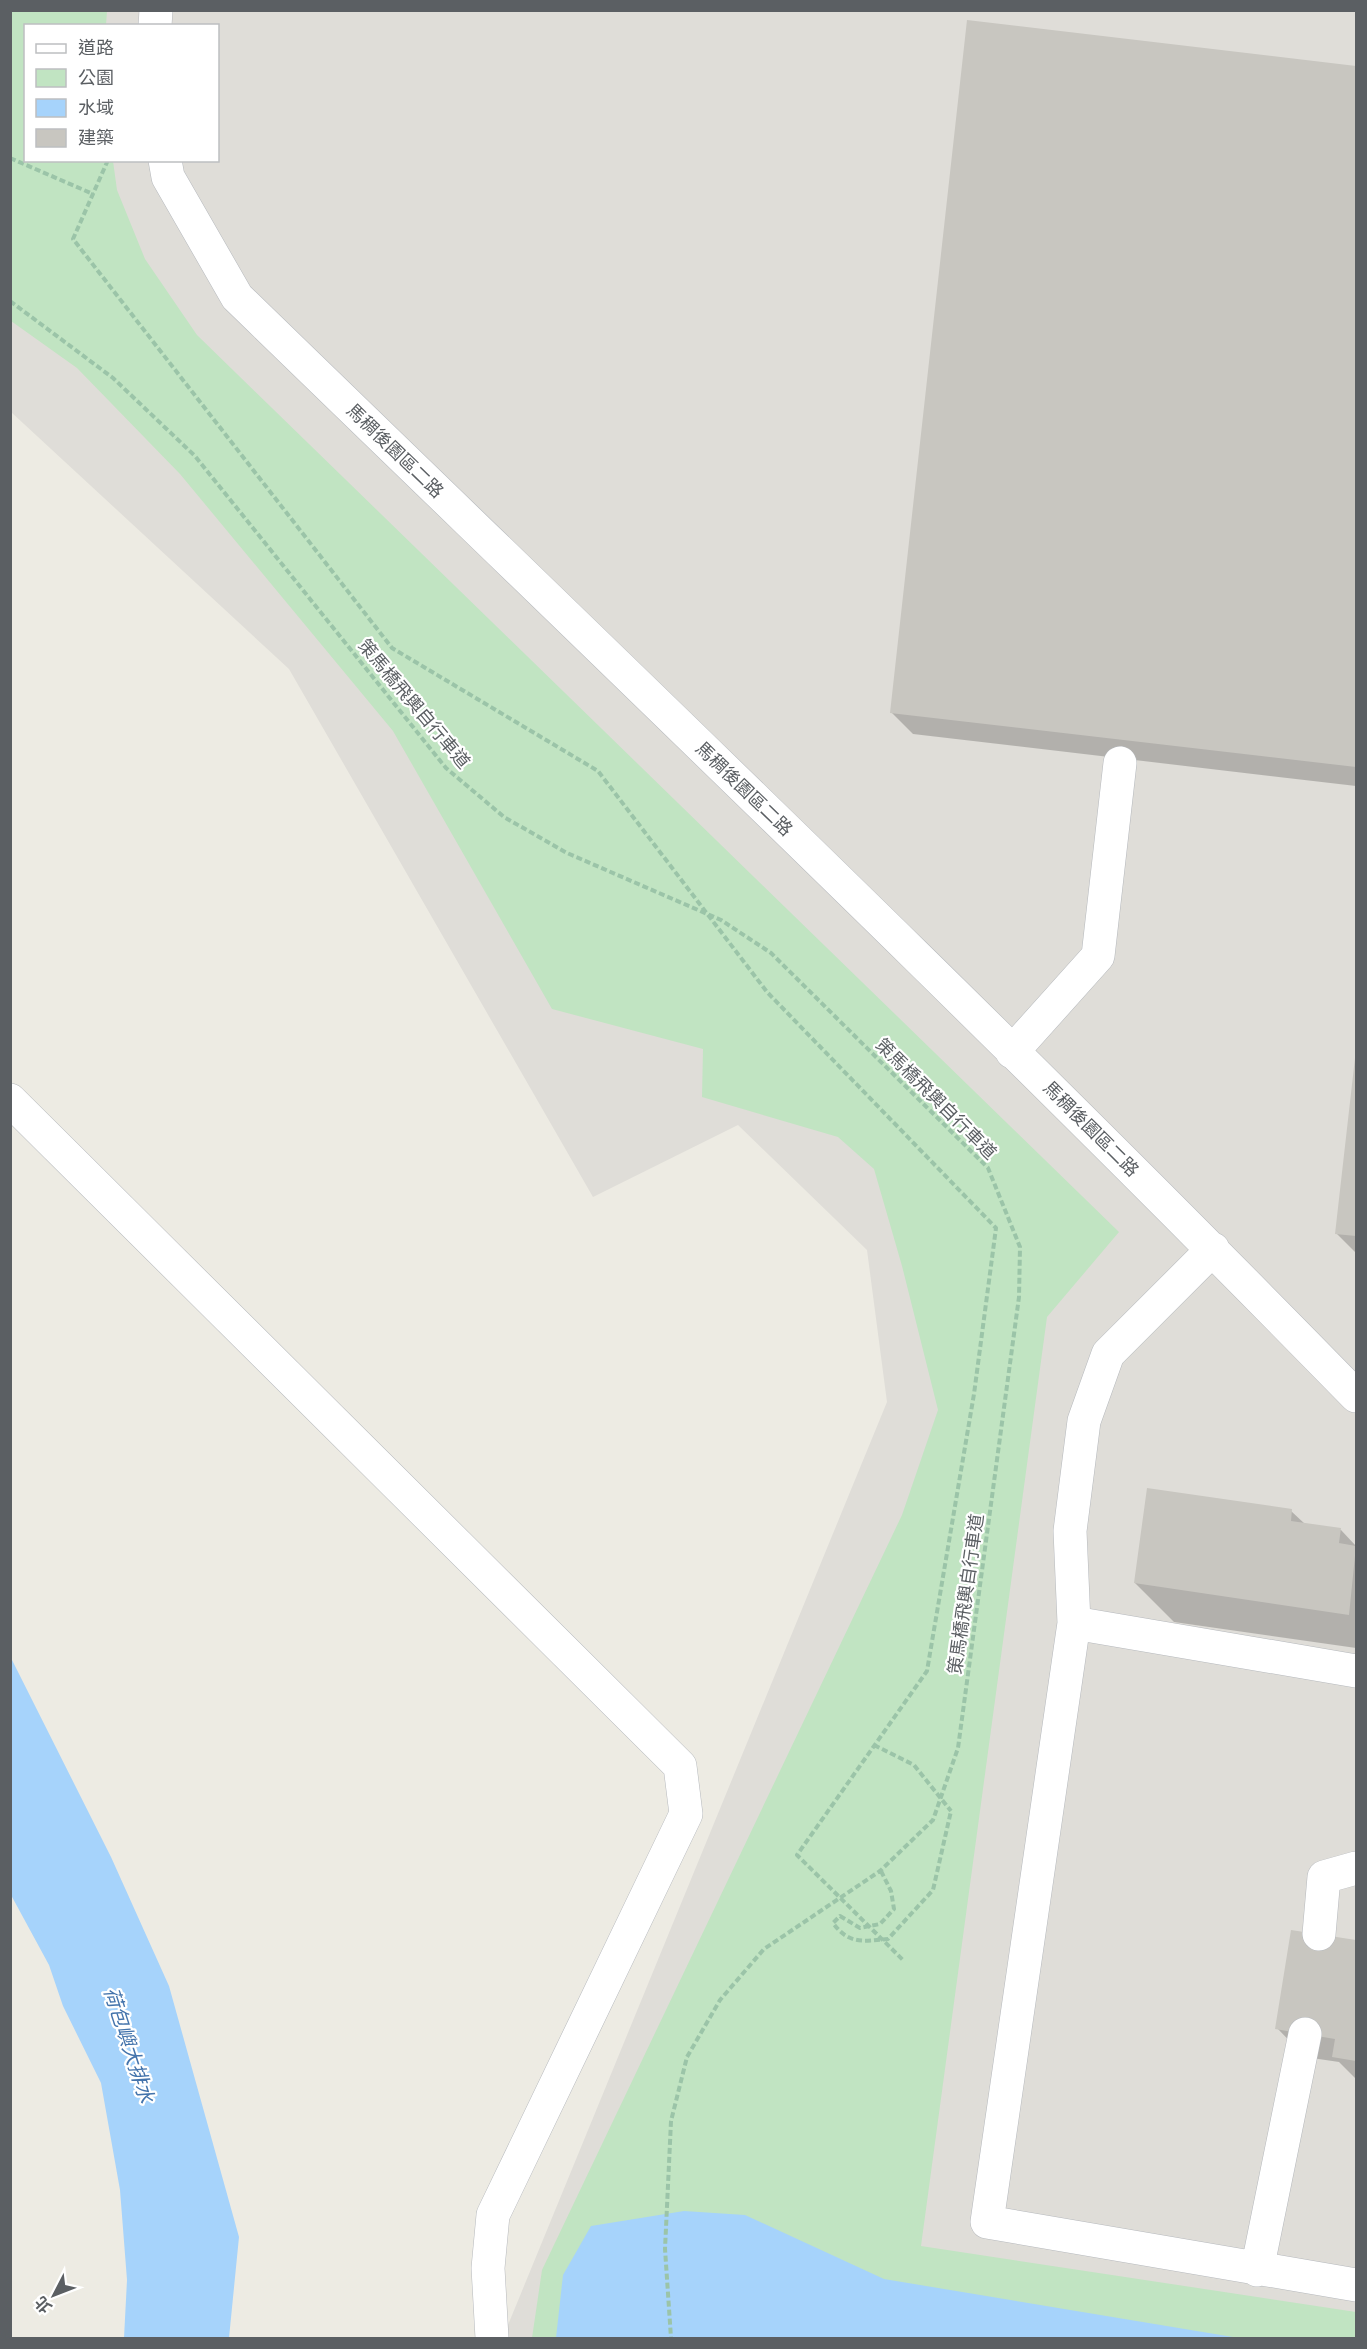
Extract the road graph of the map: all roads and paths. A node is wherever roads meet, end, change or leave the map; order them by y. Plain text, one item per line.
1 (10, 158) edge
2 (107, 162) edge
3 (165, 162) edge
4 (93, 194) junction
5 (10, 301) edge
6 (1120, 763) dead end
7 (1012, 1052) junction
8 (10, 1100) edge
9 (1213, 1249) junction
10 (1356, 1396) edge
11 (1074, 1623) junction
12 (1356, 1671) edge
13 (874, 1745) junction
14 (1356, 1868) edge
15 (880, 1871) junction
16 (1319, 1934) dead end
17 (903, 1960) dead end
18 (1305, 2034) dead end
19 (1257, 2270) junction
20 (1356, 2285) edge
21 (492, 2338) edge
22 (670, 2338) edge

1 - 4 path
2 - 4 path
3 - 7 street, 馬稠後園區二路
4 - 13 path
5 - 15 path, 策馬橋飛輿自行車道, bridge
6 - 7 street
7 - 9 street, 馬稠後園區二路
8 - 21 street
9 - 10 street, 馬稠後園區二路
9 - 11 street
11 - 12 street
11 - 19 street
13 - 15 path, bridge
13 - 17 path
14 - 16 street
15 - 22 path, 策馬橋飛輿自行車道, bridge
18 - 19 street
19 - 20 street

